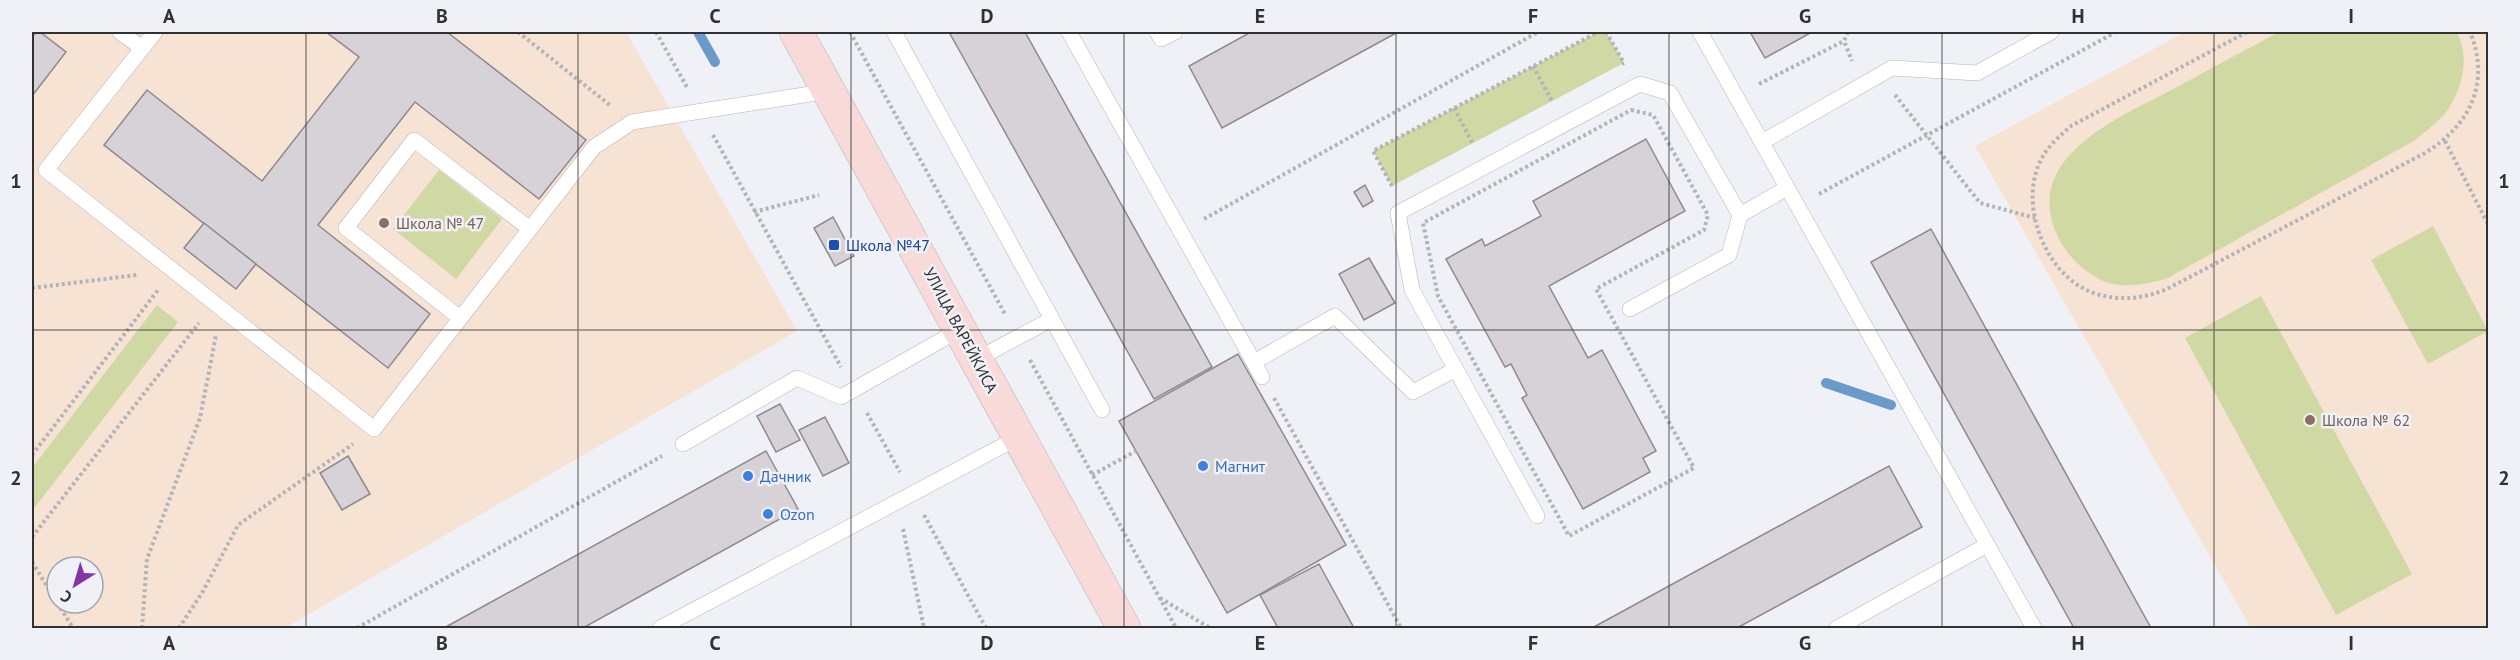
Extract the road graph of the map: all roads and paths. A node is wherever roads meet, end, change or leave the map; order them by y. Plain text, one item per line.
1 (120, 32) edge
2 (155, 32) edge
3 (518, 32) edge
4 (656, 32) edge
5 (796, 32) edge
6 (894, 32) edge
7 (1069, 32) edge
8 (1157, 32) edge
9 (1175, 32) edge
10 (1538, 32) edge
11 (1598, 32) edge
12 (1700, 32) edge
13 (1848, 32) edge
14 (2052, 32) edge
15 (2116, 32) edge
16 (2247, 32) edge
17 (2470, 32) edge
18 (1844, 41) junction
19 (142, 48) junction
20 (1853, 62) dead end
21 (1533, 66) junction
22 (1872, 80) junction
23 (830, 91) junction
24 (1736, 96) junction
25 (1552, 101) dead end
26 (1454, 108) junction
27 (700, 111) junction
28 (632, 122) junction
29 (1926, 135) junction
30 (2445, 141) junction
31 (1762, 142) junction
32 (1473, 144) dead end
33 (1392, 186) dead end
34 (1787, 188) junction
35 (819, 195) dead end
36 (1797, 206) junction
37 (754, 212) junction
38 (1740, 215) junction
39 (2035, 218) junction
40 (2488, 224) edge
41 (530, 229) junction
42 (1180, 232) junction
43 (174, 271) junction
44 (32, 288) edge
45 (1596, 289) joint
46 (218, 305) junction
47 (1630, 309) dead end
48 (460, 318) junction
49 (1052, 319) junction
50 (961, 329) junction
51 (977, 359) junction
52 (1254, 362) junction
53 (1456, 369) junction
54 (1262, 377) joint
55 (853, 388) junction
56 (1101, 410) dead end
57 (374, 429) junction
58 (1019, 437) junction
59 (683, 444) joint
60 (1136, 451) dead end
61 (32, 455) edge
62 (1092, 475) dead end
63 (912, 494) junction
64 (898, 502) junction
65 (1537, 516) dead end
66 (32, 537) edge
67 (1987, 544) junction
68 (32, 562) edge
69 (1159, 598) dead end
70 (73, 628) edge
71 (142, 628) edge
72 (178, 628) edge
73 (357, 628) edge
74 (660, 628) edge
75 (924, 628) edge
76 (987, 628) edge
77 (1123, 628) edge
78 (1210, 628) edge
79 (1401, 628) edge
80 (1837, 628) edge
81 (2034, 628) edge

1 - 19 lane
2 - 19 lane
3 - 28 path
4 - 27 path
5 - 23 main road, УЛИЦА ВАРЕЙКИСА
6 - 49 lane
7 - 42 lane
8 - 9 lane
10 - 42 path
11 - 21 path
12 - 24 lane
13 - 18 path
14 - 22 lane
15 - 29 path
16 - 39 path
17 - 30 path
18 - 20 path
18 - 24 path
19 - 43 lane
21 - 25 path
21 - 26 path
22 - 29 path
22 - 31 lane
23 - 27 lane
23 - 50 main road, УЛИЦА ВАРЕЙКИСА
24 - 31 lane
26 - 32 path
26 - 33 path
27 - 28 lane
27 - 37 path
28 - 41 lane
29 - 36 path
29 - 39 path
30 - 39 path
30 - 40 path
31 - 34 lane
34 - 36 lane
34 - 38 lane
35 - 37 path
36 - 67 lane
37 - 55 path
38 - 47 lane
38 - 53 lane
41 - 48 lane
41 - 48 lane
42 - 52 lane
43 - 44 path
43 - 46 lane
43 - 61 path
45 - 45 path
46 - 57 lane
46 - 66 path
46 - 71 path
48 - 57 lane
49 - 51 lane
49 - 56 lane
50 - 51 main road, УЛИЦА ВАРЕЙКИСА
50 - 55 lane
51 - 58 main road, УЛИЦА ВАРЕЙКИСА
52 - 53 lane
52 - 54 lane
53 - 65 lane
54 - 79 path
55 - 59 lane
55 - 63 path
57 - 72 path
58 - 63 lane
58 - 77 main road, УЛИЦА ВАРЕЙКИСА
59 - 73 path
60 - 62 path
63 - 64 lane
63 - 76 path
64 - 74 lane
64 - 75 path
67 - 80 lane
67 - 81 lane
68 - 70 path
69 - 78 path

